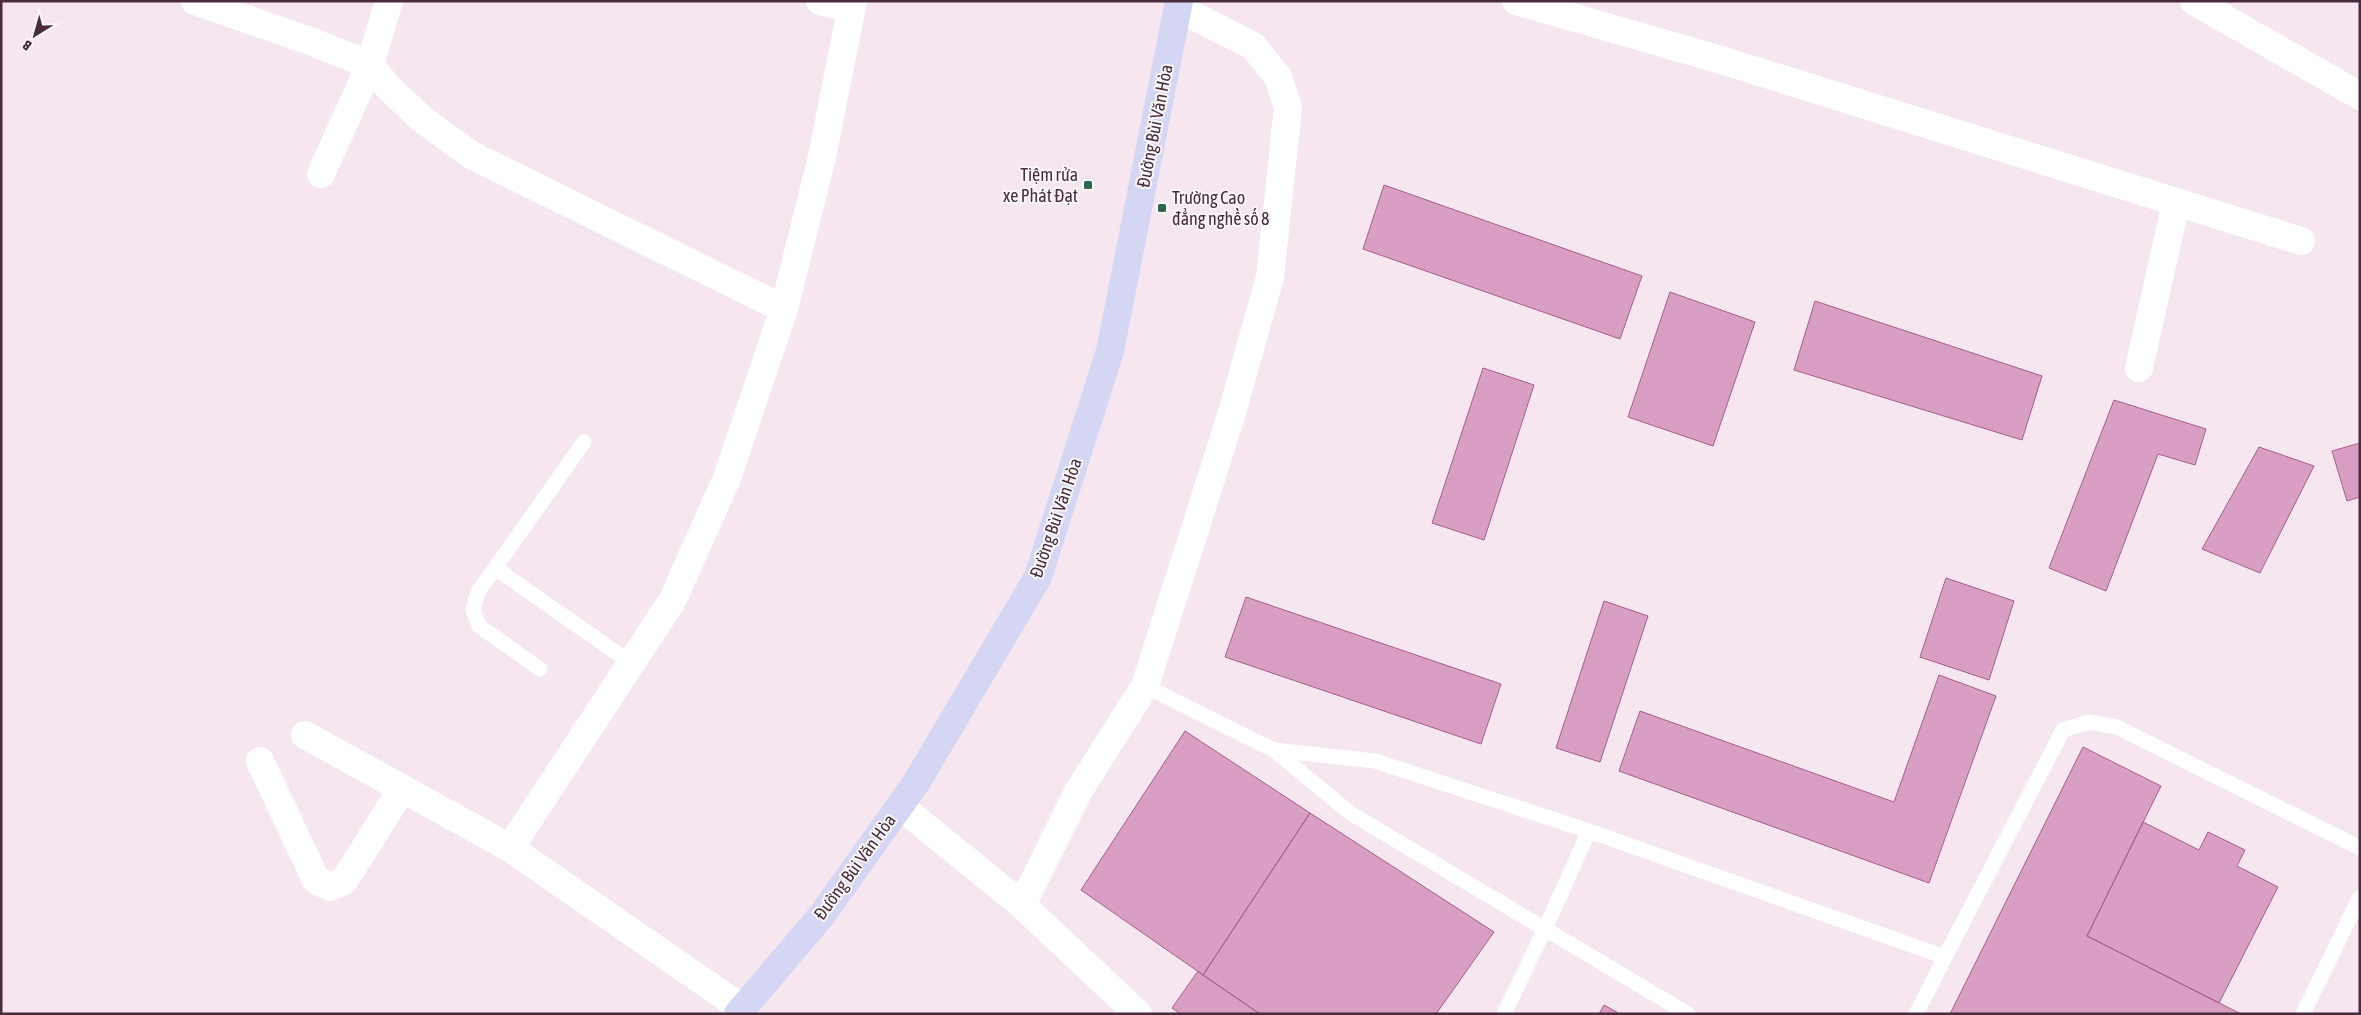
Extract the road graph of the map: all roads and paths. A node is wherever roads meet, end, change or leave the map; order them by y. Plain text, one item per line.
1 (195, 1) edge
2 (389, 1) edge
3 (820, 1) edge
4 (1516, 1) edge
5 (2194, 1) edge
6 (852, 5) edge
7 (1178, 5) edge
8 (370, 65) junction
9 (2360, 96) edge
10 (321, 174) dead end
11 (2176, 203) junction
12 (2301, 241) dead end
13 (784, 309) junction
14 (2139, 368) dead end
15 (584, 442) dead end
16 (495, 568) junction
17 (632, 663) junction
18 (540, 669) dead end
19 (1145, 686) junction
20 (305, 735) dead end
21 (1274, 750) junction
22 (260, 761) dead end
23 (402, 788) junction
24 (900, 806) junction
25 (1589, 832) junction
26 (510, 848) junction
27 (2360, 848) edge
28 (2360, 897) edge
29 (1022, 905) junction
30 (1546, 929) junction
31 (1945, 957) junction
32 (741, 1011) edge
33 (1138, 1014) edge
34 (1504, 1014) edge
35 (1688, 1014) edge
36 (1916, 1014) edge
37 (2302, 1014) edge

1 - 8 street
2 - 8 street
3 - 6 street
4 - 11 street
5 - 9 street
6 - 13 street
7 - 19 street
7 - 24 main road, Đường Bùi Văn Hòa
8 - 10 street
8 - 13 street
11 - 12 street
11 - 14 street
13 - 17 street
15 - 16 lane
16 - 17 lane
16 - 18 lane
17 - 26 street
19 - 21 lane
19 - 29 street
20 - 23 street
21 - 25 lane
21 - 30 lane
22 - 23 street
23 - 26 street
24 - 29 street
24 - 32 main road, Đường Bùi Văn Hòa
25 - 30 lane
25 - 31 lane
26 - 32 street
27 - 31 lane
28 - 37 lane
29 - 33 street
30 - 34 lane
30 - 35 lane
31 - 36 lane

